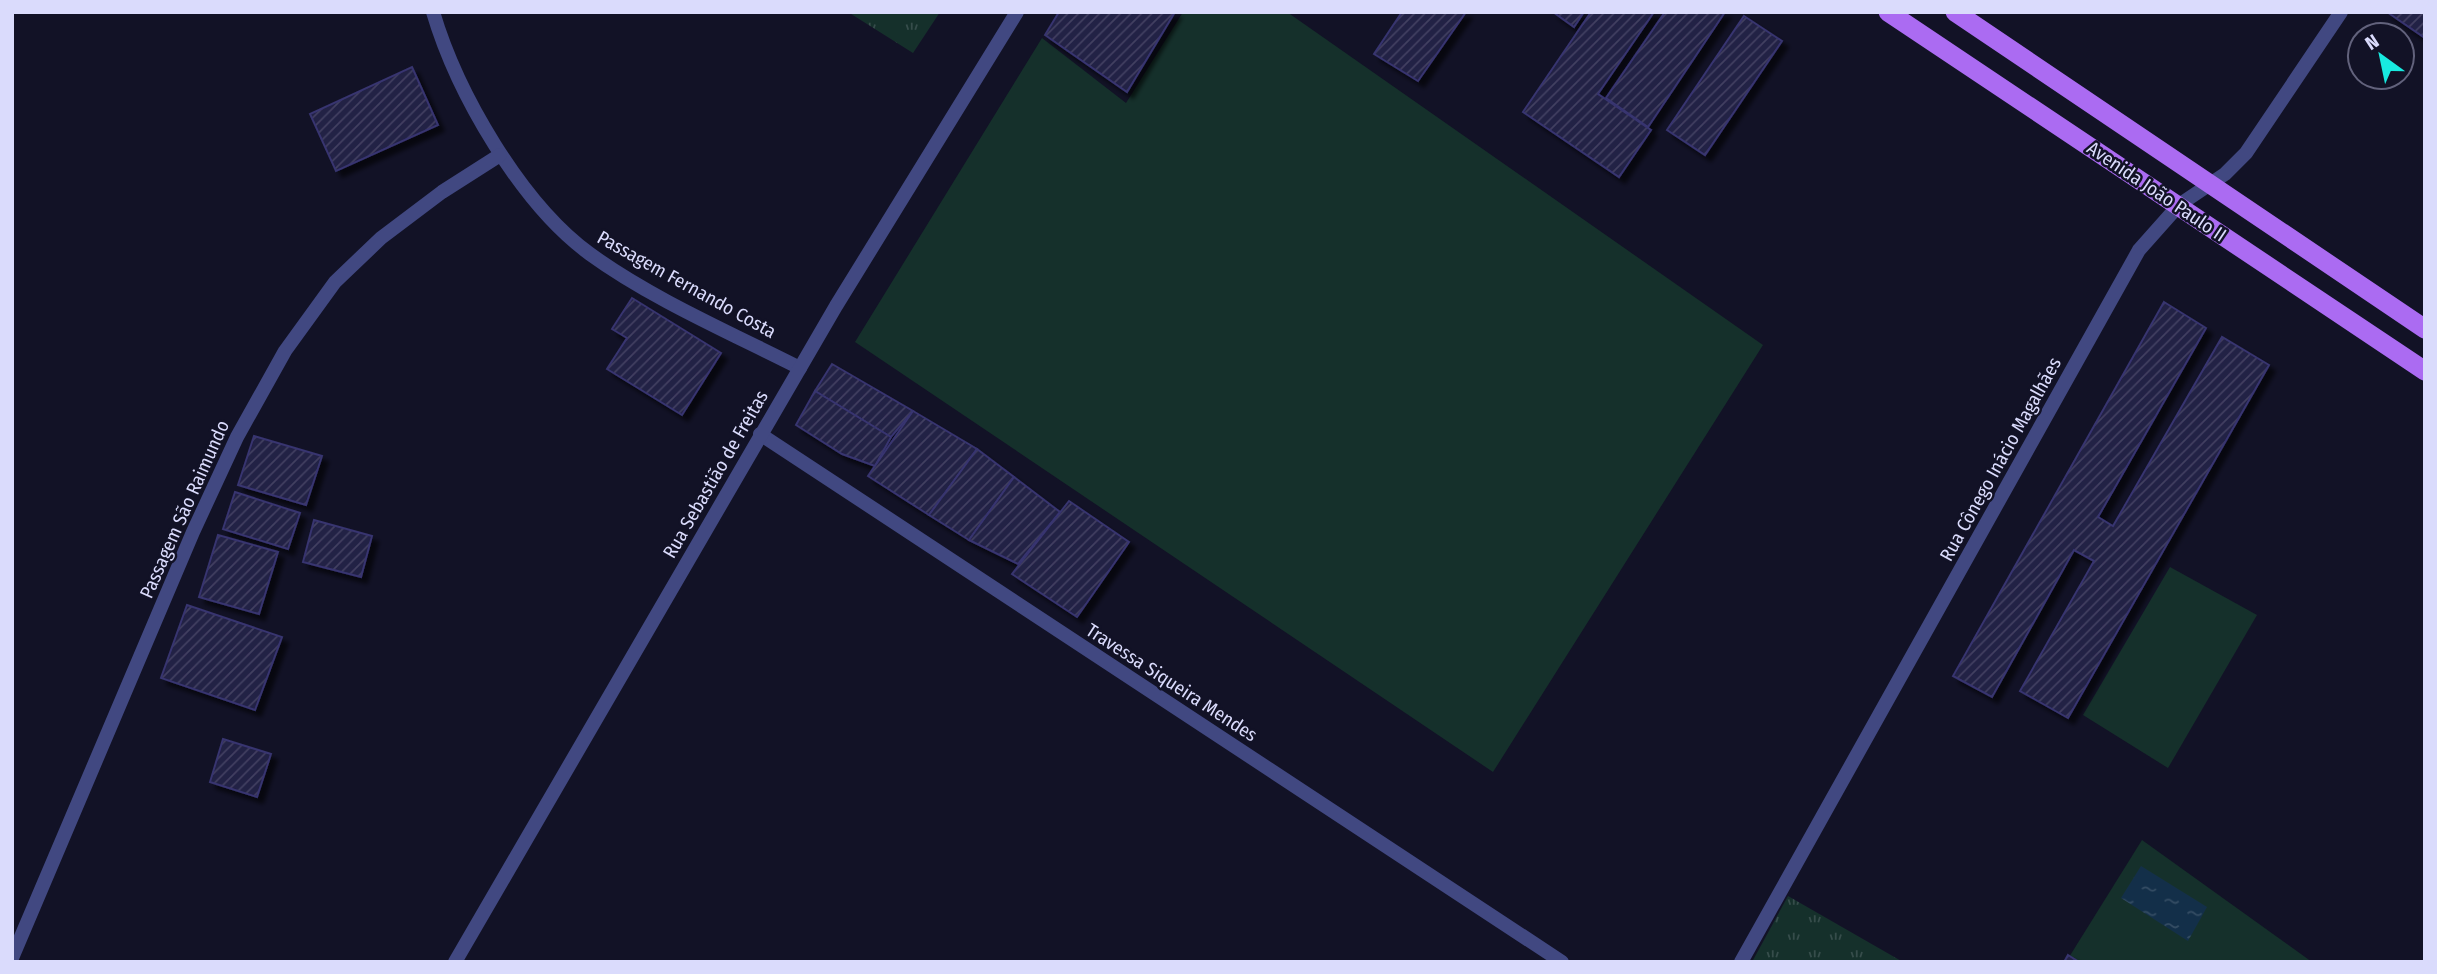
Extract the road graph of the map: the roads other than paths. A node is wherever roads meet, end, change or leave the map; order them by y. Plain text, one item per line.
1 (433, 12) edge
2 (1017, 12) edge
3 (1888, 12) edge
4 (1955, 12) edge
5 (2341, 12) edge
6 (500, 156) junction
7 (2210, 184) junction
8 (2179, 205) junction
9 (2425, 329) edge
10 (800, 368) junction
11 (2425, 371) edge
12 (760, 433) junction
13 (12, 958) edge
14 (455, 962) edge
15 (1562, 962) edge
16 (1741, 962) edge

1 - 6 street, Passagem Fernando Costa
2 - 10 street, Rua Sebastião de Freitas
3 - 8 main road, Avenida João Paulo II
4 - 7 main road, Avenida João Paulo II
5 - 7 street, Rua Cônego Inácio Magalhães
6 - 10 street, Passagem Fernando Costa
6 - 13 street, Passagem São Raimundo
7 - 8 street, Rua Cônego Inácio Magalhães
7 - 9 main road, Avenida João Paulo II
8 - 11 main road, Avenida João Paulo II
8 - 16 street, Rua Cônego Inácio Magalhães
10 - 12 street, Rua Sebastião de Freitas
12 - 14 street, Rua Sebastião de Freitas
12 - 15 street, Travessa Siqueira Mendes

